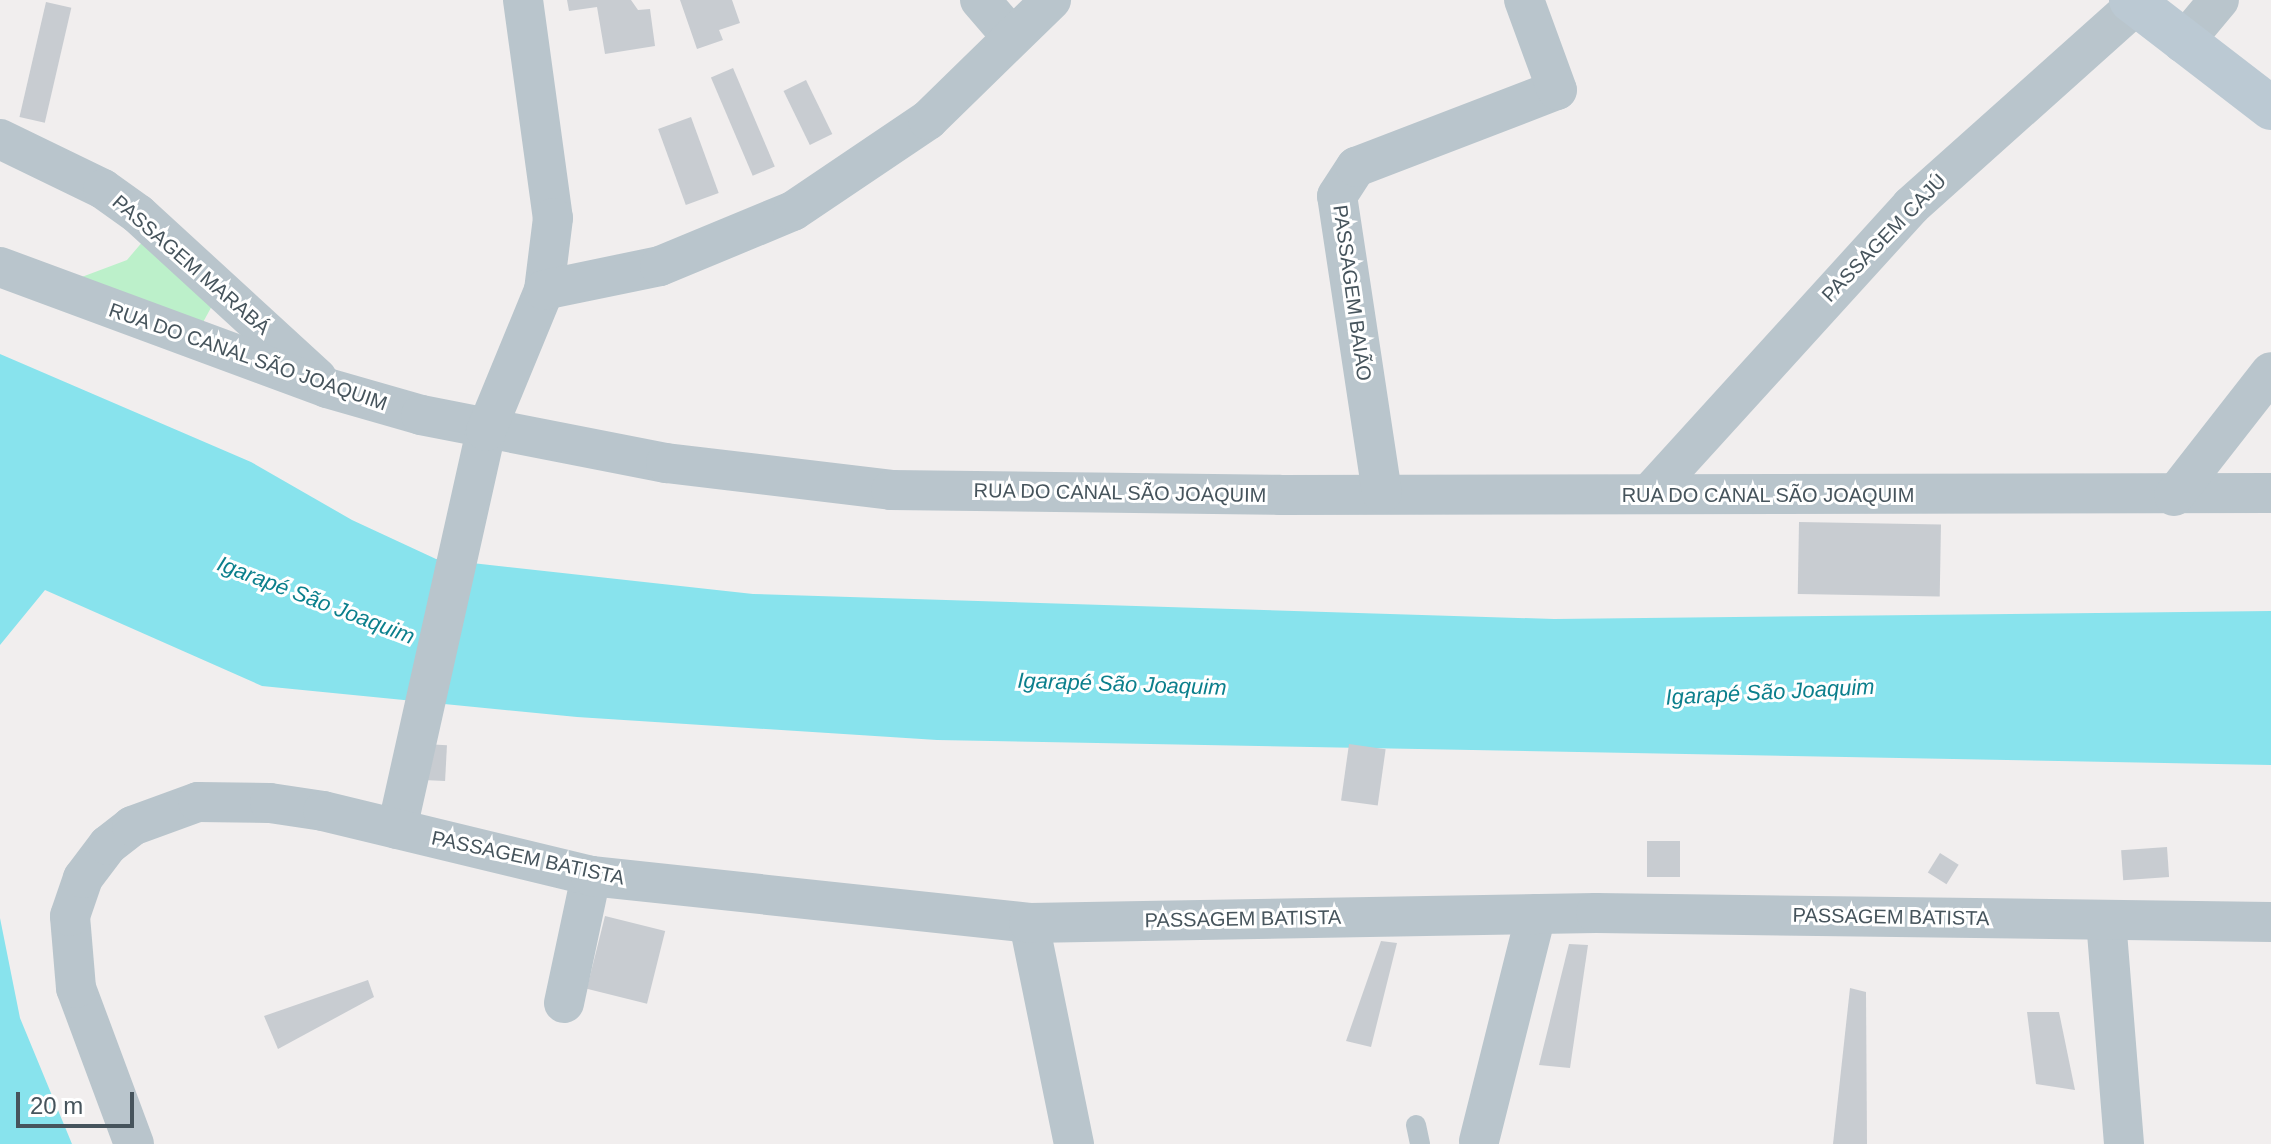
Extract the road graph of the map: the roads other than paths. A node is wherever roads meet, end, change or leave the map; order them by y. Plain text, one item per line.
1 (523, 0) edge
2 (980, 0) edge
3 (1051, 0) edge
4 (1524, 0) edge
5 (2219, 0) edge
6 (2134, 2) edge
7 (1012, 37) junction
8 (2183, 43) junction
9 (2271, 108) edge
10 (0, 139) edge
11 (0, 267) edge
12 (544, 290) junction
13 (2271, 372) edge
14 (327, 388) junction
15 (486, 431) junction
16 (1651, 492) junction
17 (1382, 493) junction
18 (2271, 493) edge
19 (2174, 496) junction
20 (397, 829) junction
21 (591, 876) junction
22 (1536, 914) junction
23 (2106, 920) junction
24 (2271, 922) edge
25 (1029, 923) junction
26 (564, 1003) dead end
27 (1479, 1141) dead end
28 (134, 1144) edge
29 (1074, 1144) edge
30 (2124, 1144) edge

1 - 12 street
2 - 7 street
3 - 7 street
4 - 17 street, PASSAGEM BAIÃO
5 - 8 street
6 - 8 street
6 - 16 street, PASSAGEM CAJÚ
7 - 12 street
8 - 9 street
10 - 14 street, PASSAGEM MARABÁ
11 - 14 street, RUA DO CANAL SÃO JOAQUIM
12 - 15 street
13 - 19 street
14 - 15 street, RUA DO CANAL SÃO JOAQUIM
15 - 17 street, RUA DO CANAL SÃO JOAQUIM
15 - 20 street
16 - 17 street, RUA DO CANAL SÃO JOAQUIM
16 - 19 street, RUA DO CANAL SÃO JOAQUIM
18 - 19 street, RUA DO CANAL SÃO JOAQUIM
20 - 21 street, PASSAGEM BATISTA
20 - 28 street, PASSAGEM BATISTA
21 - 25 street, PASSAGEM BATISTA
21 - 26 street
22 - 23 street, PASSAGEM BATISTA
22 - 25 street, PASSAGEM BATISTA
22 - 27 street
23 - 24 street, PASSAGEM BATISTA
23 - 30 street
25 - 29 street

